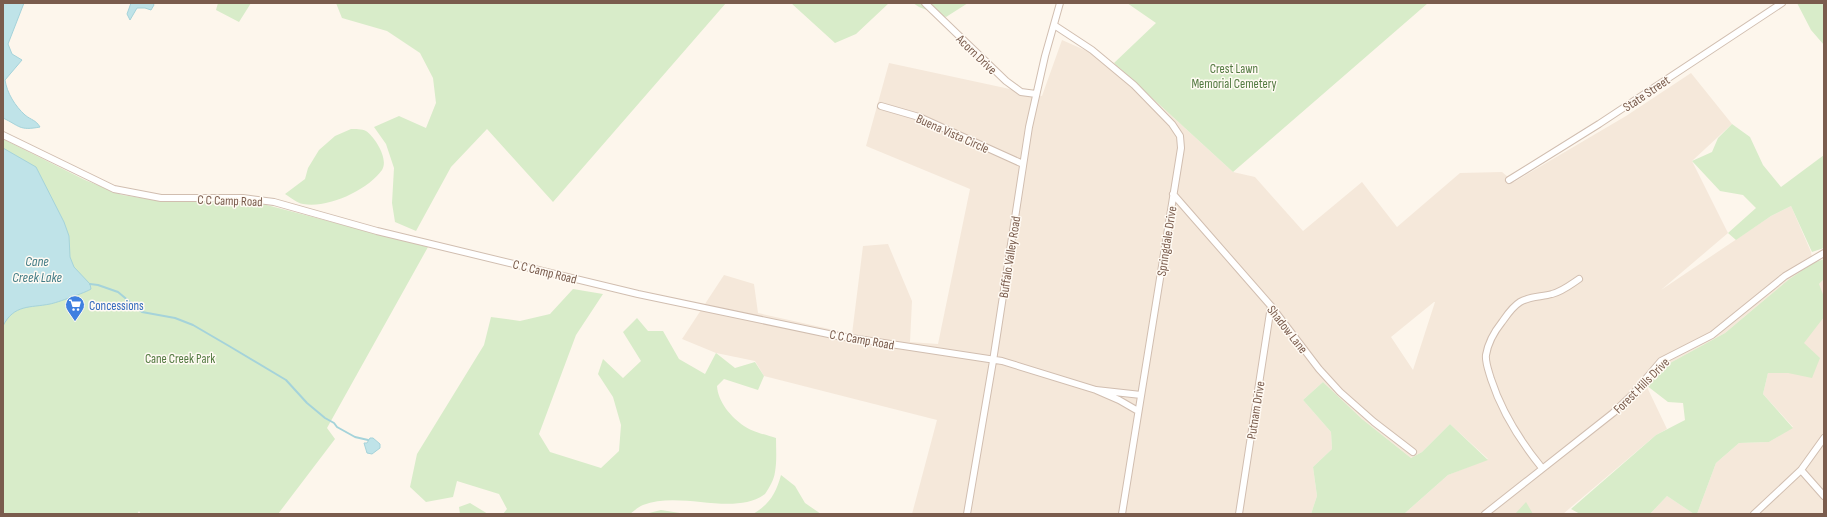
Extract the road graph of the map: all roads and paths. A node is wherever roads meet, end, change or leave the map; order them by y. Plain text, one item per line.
1 (924, 3) edge
2 (1060, 3) edge
3 (1782, 3) edge
4 (1054, 25) junction
5 (1036, 94) junction
6 (881, 106) dead end
7 (3, 135) edge
8 (1023, 164) junction
9 (1509, 180) dead end
10 (1174, 194) junction
11 (1824, 253) edge
12 (1579, 279) dead end
13 (1271, 306) junction
14 (993, 361) junction
15 (1096, 390) junction
16 (1141, 395) junction
17 (1138, 411) junction
18 (1824, 438) edge
19 (1413, 452) dead end
20 (1542, 468) junction
21 (1801, 470) junction
22 (1824, 496) edge
23 (967, 514) edge
24 (1122, 514) edge
25 (1239, 514) edge
26 (1485, 514) edge
27 (1754, 514) edge

1 - 5 street, Acorn Drive
2 - 4 street, Buffalo Valley Road
3 - 9 street, State Street
4 - 5 street, Buffalo Valley Road
4 - 10 street, Springdale Drive
5 - 8 street, Buffalo Valley Road
6 - 8 street, Buena Vista Circle
7 - 14 street, C C Camp Road
8 - 14 street, Buffalo Valley Road
10 - 13 street, Shadow Lane
10 - 16 street, Springdale Drive
11 - 20 street, Forest Hills Drive
12 - 20 street
13 - 19 street, Shadow Lane
13 - 25 street, Putnam Drive
14 - 15 street, C C Camp Road
14 - 23 street, Buffalo Valley Road
15 - 16 street
15 - 17 street
16 - 17 street, Springdale Drive
17 - 24 street, Springdale Drive
18 - 21 street
20 - 26 street, Forest Hills Drive
21 - 22 street
21 - 27 street

